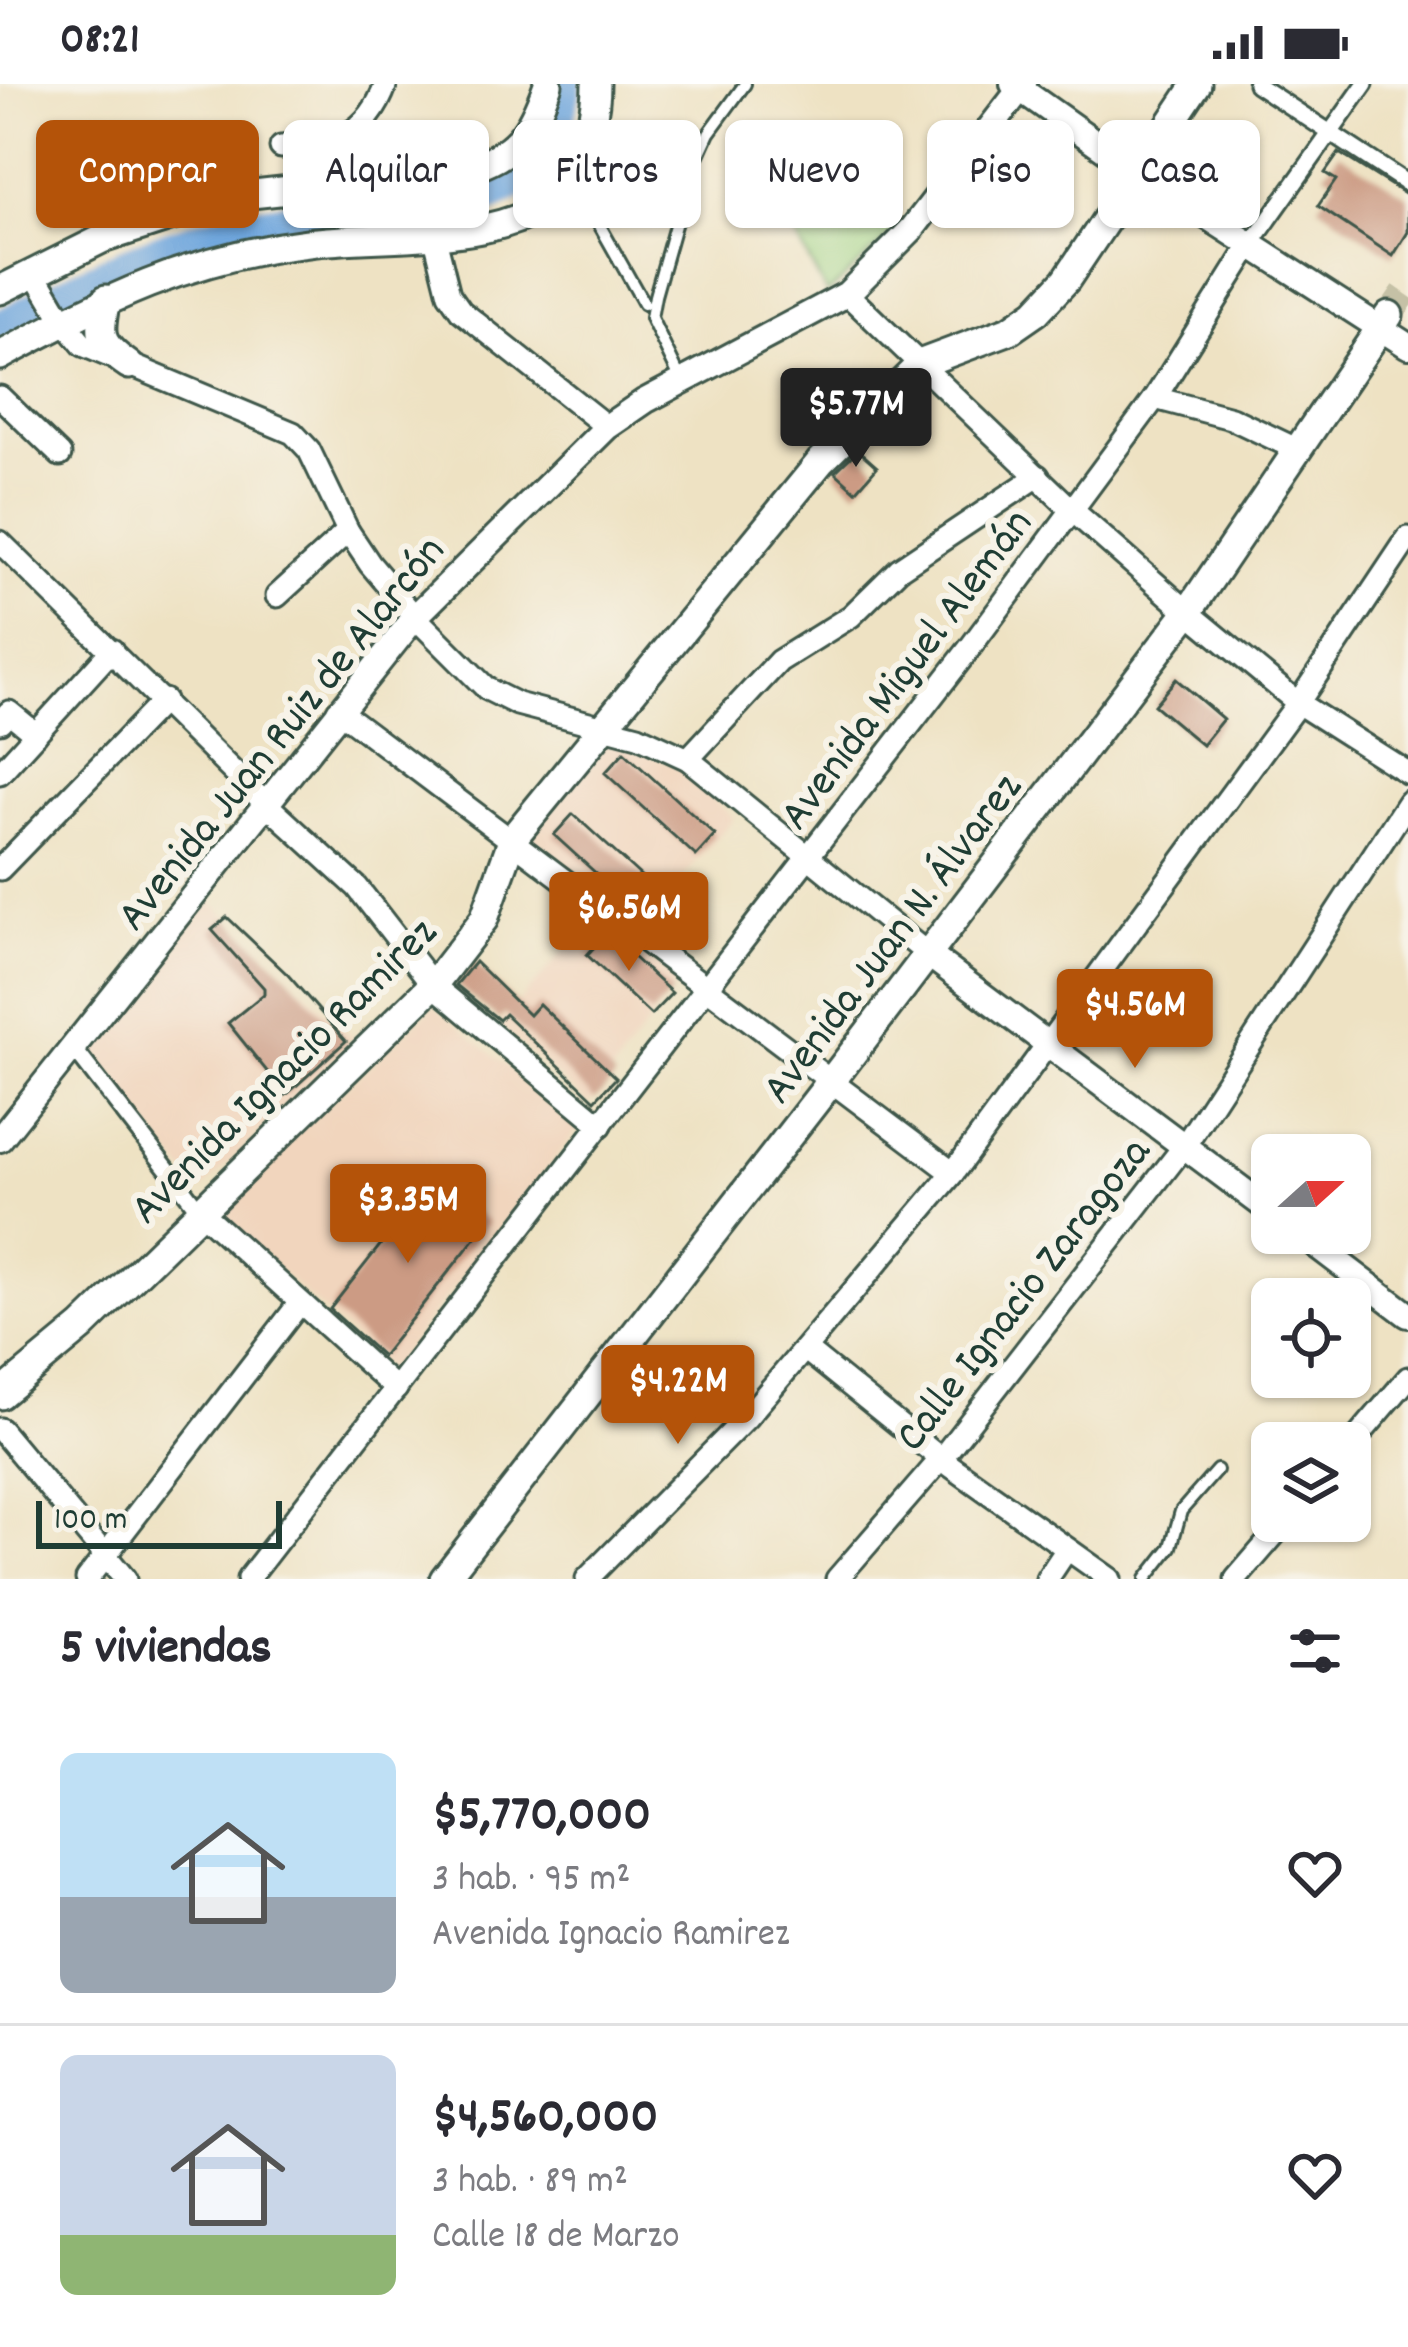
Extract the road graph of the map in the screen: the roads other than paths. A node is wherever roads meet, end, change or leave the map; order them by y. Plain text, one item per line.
1 (386, 84) edge
2 (548, 84) edge
3 (596, 84) edge
4 (745, 84) edge
5 (1197, 84) edge
6 (1256, 84) edge
7 (1365, 84) edge
8 (1019, 86) edge
9 (591, 120) edge
10 (1172, 120) edge
11 (1330, 133) junction
12 (1098, 143) edge
13 (281, 147) dead end
14 (1408, 184) edge
15 (513, 220) edge
16 (601, 228) edge
17 (1099, 228) edge
18 (1223, 228) edge
19 (434, 234) junction
20 (1250, 246) junction
21 (38, 277) junction
22 (0, 290) edge
23 (847, 293) junction
24 (106, 299) junction
25 (644, 304) dead end
26 (62, 319) junction
27 (1384, 322) junction
28 (1408, 346) edge
29 (0, 356) edge
30 (922, 363) junction
31 (129, 365) junction
32 (682, 382) junction
33 (0, 397) edge
34 (1155, 398) junction
35 (607, 427) junction
36 (1296, 448) junction
37 (59, 455) dead end
38 (1038, 476) junction
39 (1072, 510) junction
40 (348, 531) junction
41 (1408, 538) edge
42 (4, 556) edge
43 (277, 596) dead end
44 (1189, 612) junction
45 (416, 617) junction
46 (112, 650) junction
47 (164, 700) junction
48 (1298, 703) junction
49 (338, 710) junction
50 (0, 722) edge
51 (604, 728) junction
52 (36, 734) junction
53 (688, 759) junction
54 (0, 773) edge
55 (1408, 773) edge
56 (265, 802) junction
57 (1408, 802) edge
58 (513, 838) junction
59 (807, 859) junction
60 (0, 869) edge
61 (929, 955) junction
62 (433, 985) junction
63 (709, 986) junction
64 (1049, 1045) junction
65 (75, 1050) junction
66 (833, 1079) junction
67 (601, 1125) junction
68 (0, 1139) edge
69 (1185, 1145) junction
70 (953, 1173) junction
71 (1251, 1195) edge
72 (200, 1211) junction
73 (1327, 1254) edge
74 (299, 1304) junction
75 (1408, 1316) edge
76 (806, 1349) junction
77 (1408, 1378) edge
78 (396, 1389) junction
79 (0, 1395) edge
80 (1370, 1422) edge
81 (0, 1429) edge
82 (941, 1459) junction
83 (1216, 1470) dead end
84 (1268, 1542) edge
85 (1067, 1549) junction
86 (105, 1555) junction
87 (87, 1579) edge
88 (125, 1579) edge
89 (248, 1579) edge
90 (444, 1579) edge
91 (587, 1579) edge
92 (837, 1579) edge
93 (1047, 1579) edge
94 (1110, 1579) edge
95 (1146, 1579) edge
96 (1236, 1579) edge

1 - 13 street
2 - 21 main road
3 - 9 main road
4 - 32 lane
5 - 10 main road, Avenida Ignacio Ramirez
6 - 11 street
7 - 11 street
8 - 12 street
8 - 23 street, Avenida Juan Ruiz de Alarcón
11 - 14 street
11 - 20 street
15 - 19 main road
16 - 25 lane
17 - 30 main road, Avenida Ignacio Ramirez
18 - 20 street
19 - 24 main road
19 - 35 street
20 - 27 street
20 - 34 street, Avenida Miguel Alemán
21 - 22 main road
21 - 26 street
23 - 30 street
23 - 32 street, Avenida Juan Ruiz de Alarcón
24 - 26 main road
24 - 31 main road
26 - 29 main road
26 - 31 street
27 - 28 street
27 - 36 main road, Avenida Juan N. Álvarez
30 - 38 street
30 - 51 main road, Avenida Ignacio Ramirez
31 - 40 street
32 - 35 street, Avenida Juan Ruiz de Alarcón
33 - 37 street
34 - 36 street
34 - 39 street, Avenida Miguel Alemán
35 - 45 street, Avenida Juan Ruiz de Alarcón
36 - 44 main road, Avenida Juan N. Álvarez
38 - 39 street
38 - 53 street
39 - 44 street
39 - 59 street, Avenida Miguel Alemán
40 - 43 street
40 - 45 street
41 - 48 street
42 - 46 street
44 - 48 street
44 - 61 main road, Avenida Juan N. Álvarez
45 - 49 street, Avenida Juan Ruiz de Alarcón
45 - 51 street
46 - 47 street
46 - 52 street
47 - 56 street
47 - 60 street
48 - 55 street
48 - 64 street
49 - 56 street, Avenida Juan Ruiz de Alarcón
49 - 58 street
50 - 52 street
51 - 53 street
51 - 58 main road, Avenida Ignacio Ramirez
52 - 54 street
53 - 59 street
56 - 62 street
56 - 65 street, Avenida Juan Ruiz de Alarcón
57 - 69 street, Calle Ignacio Zaragoza
58 - 62 main road, Avenida Ignacio Ramirez
58 - 63 street
59 - 61 street
59 - 63 street, Avenida Miguel Alemán
61 - 64 street
61 - 66 main road, Avenida Juan N. Álvarez
62 - 67 street
62 - 72 main road, Avenida Ignacio Ramirez
63 - 66 street
63 - 67 street, Avenida Miguel Alemán
64 - 69 street
64 - 70 street
65 - 68 street, Avenida Juan Ruiz de Alarcón
65 - 72 street
66 - 70 street
66 - 90 main road, Avenida Juan N. Álvarez
67 - 78 street, Avenida Miguel Alemán
69 - 71 street
69 - 82 street, Calle Ignacio Zaragoza
70 - 76 street
72 - 74 street
72 - 79 main road, Avenida Ignacio Ramirez
73 - 75 street
74 - 78 street
74 - 86 street
76 - 82 street
76 - 91 street
77 - 80 street
78 - 89 street, Avenida Miguel Alemán
81 - 86 street
82 - 85 street
82 - 92 street, Calle Ignacio Zaragoza
83 - 95 lane
84 - 96 street
85 - 93 street
85 - 94 street
86 - 87 street
86 - 88 street

